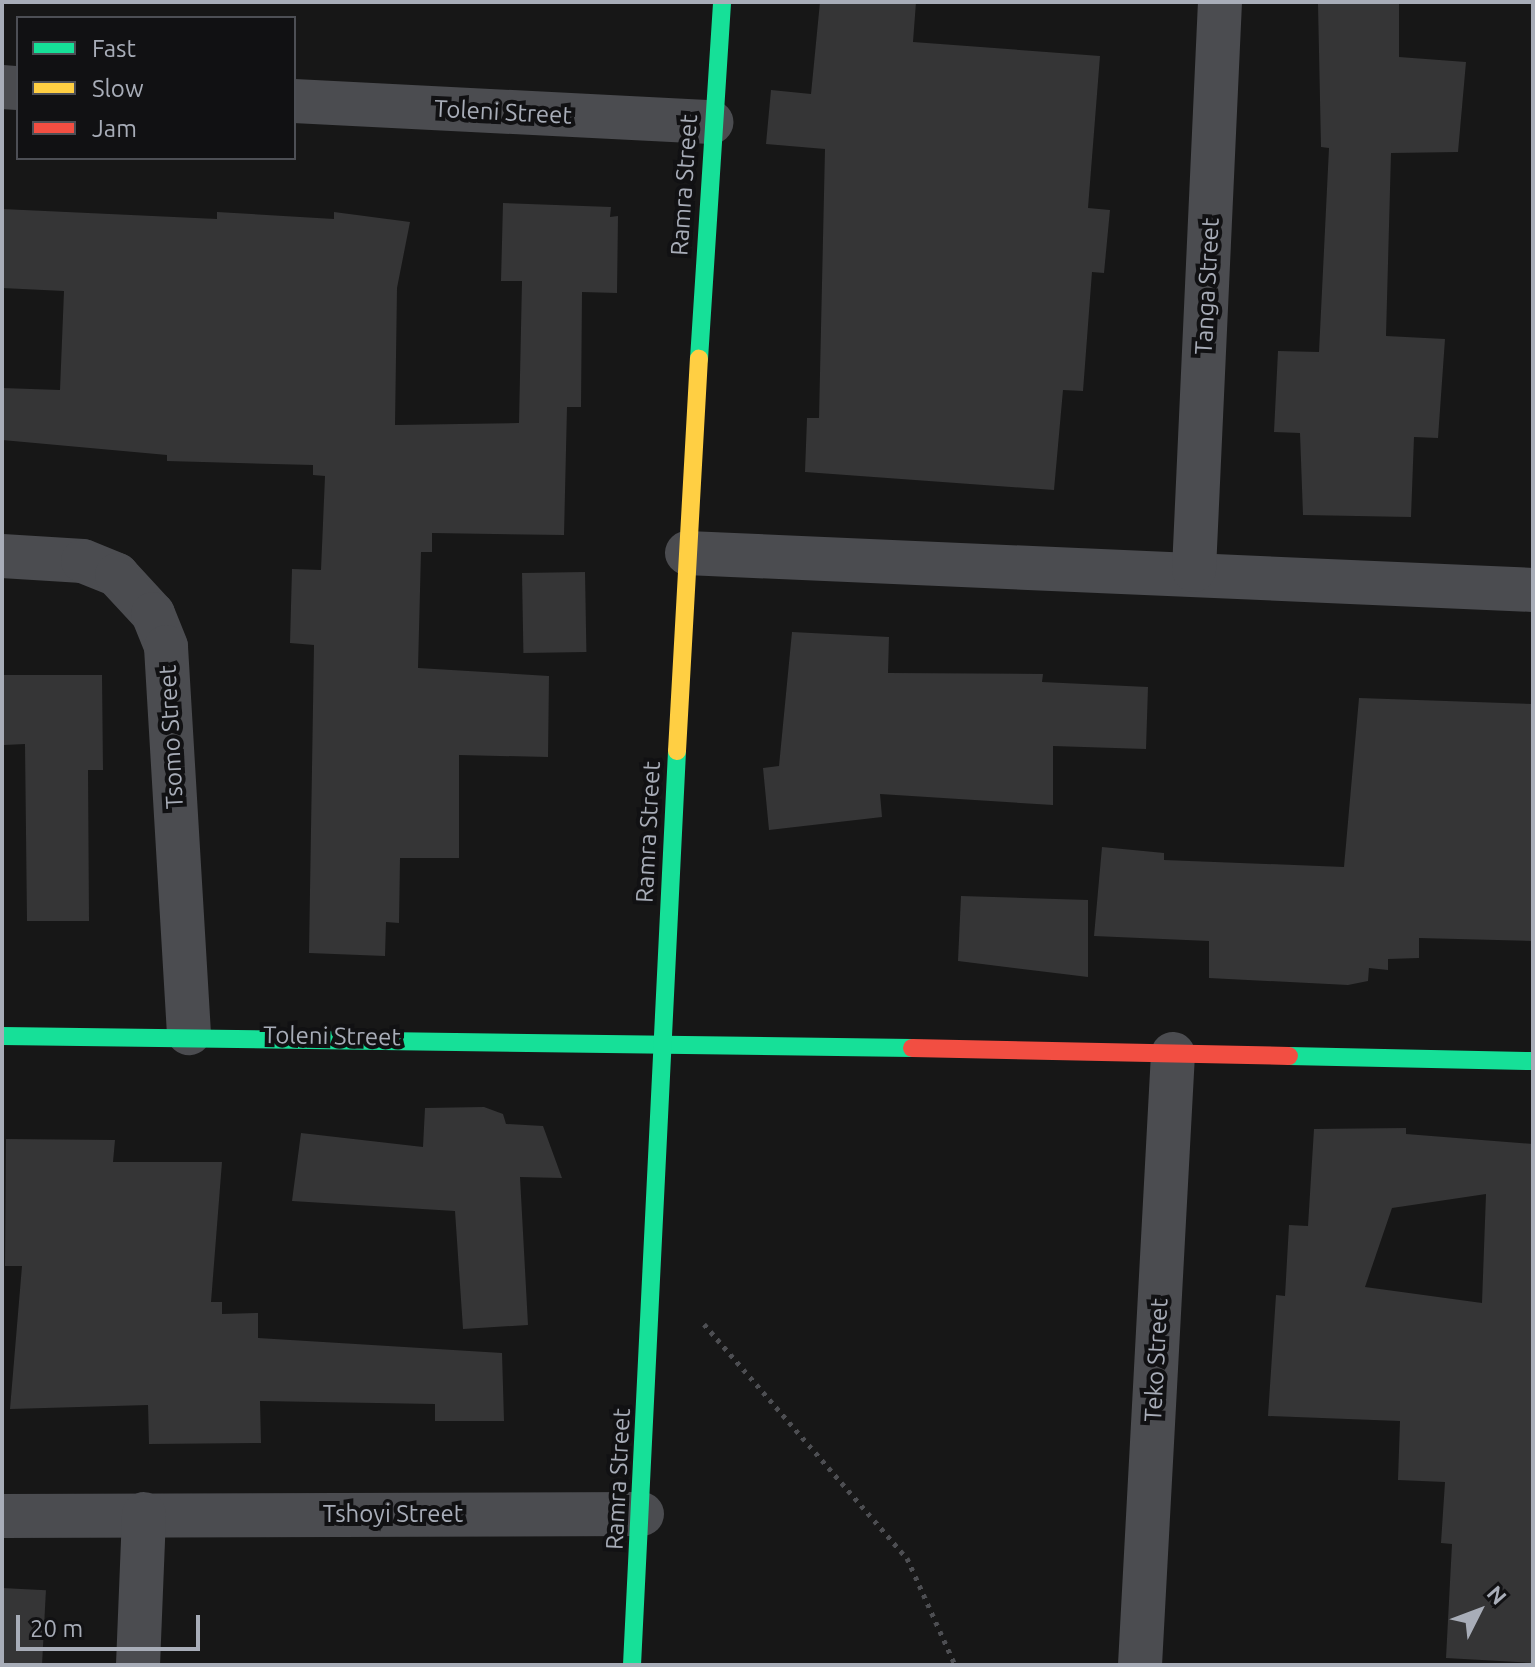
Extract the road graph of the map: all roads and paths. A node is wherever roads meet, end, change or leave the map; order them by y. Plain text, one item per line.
1 (722, 2) edge
2 (1220, 2) edge
3 (296, 101) edge
4 (711, 122) junction
5 (687, 553) junction
6 (2, 556) edge
7 (1194, 570) junction
8 (1533, 590) edge
9 (189, 1033) junction
10 (2, 1036) edge
11 (662, 1042) junction
12 (1173, 1054) junction
13 (1533, 1061) edge
14 (652, 1264) junction
15 (144, 1514) junction
16 (642, 1514) junction
17 (2, 1516) edge
18 (138, 1665) edge
19 (632, 1665) edge
20 (955, 1665) edge
21 (1140, 1665) edge

1 - 4 street, Ramra Street
2 - 7 street, Tanga Street
3 - 4 street, Toleni Street
4 - 5 street, Ramra Street
5 - 7 street
5 - 11 street, Ramra Street
6 - 9 street, Tsomo Street
7 - 8 street
9 - 10 street, Toleni Street
9 - 11 street, Toleni Street
11 - 12 street
11 - 14 street, Ramra Street
12 - 13 street
12 - 21 street, Teko Street
14 - 16 street, Ramra Street
14 - 20 path
15 - 16 street, Tshoyi Street
15 - 17 street, Tshoyi Street
15 - 18 street
16 - 19 street, Ramra Street

